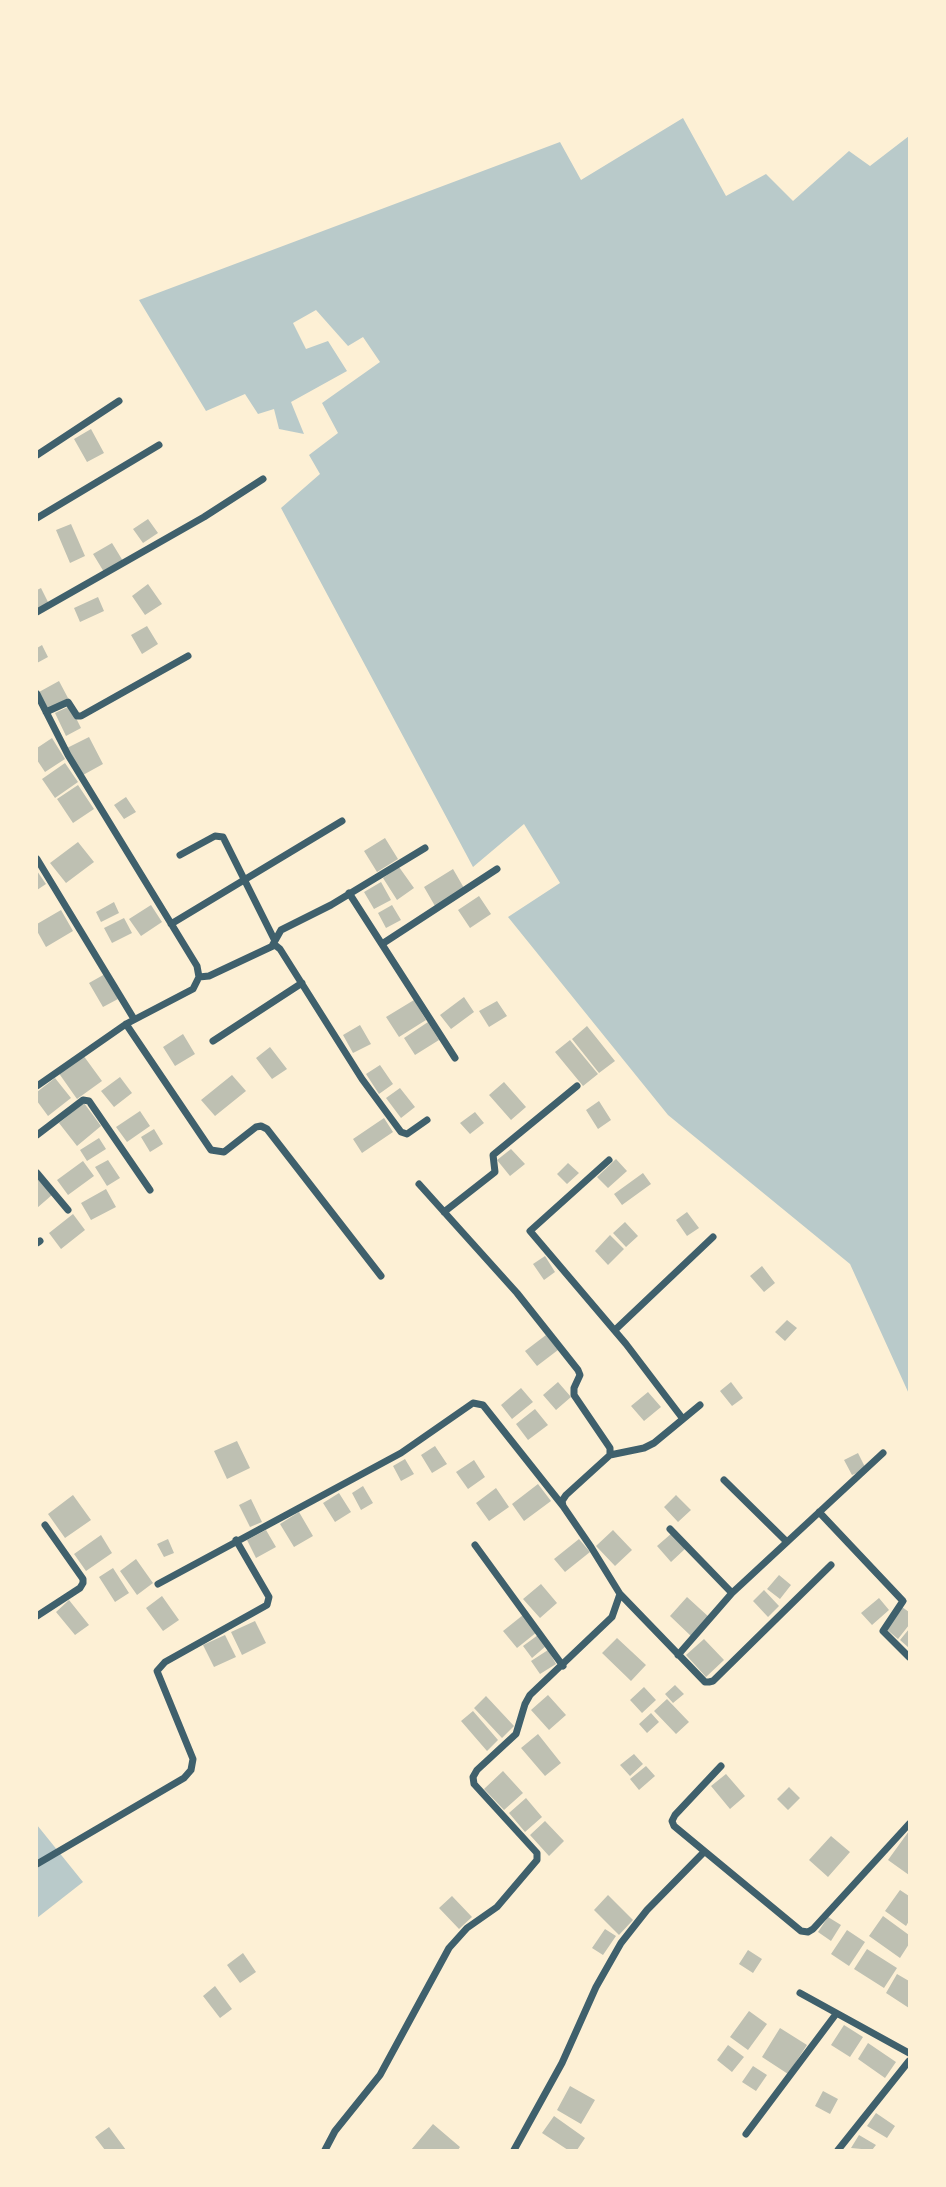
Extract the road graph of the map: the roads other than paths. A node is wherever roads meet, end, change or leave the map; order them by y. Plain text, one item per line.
1 (120, 401) dead end
2 (159, 445) dead end
3 (37, 455) edge
4 (263, 479) dead end
5 (37, 519) edge
6 (37, 612) edge
7 (188, 656) dead end
8 (37, 694) edge
9 (46, 712) junction
10 (342, 821) dead end
11 (425, 848) dead end
12 (180, 855) dead end
13 (37, 859) edge
14 (497, 869) dead end
15 (246, 881) junction
16 (349, 893) junction
17 (171, 924) junction
18 (273, 943) junction
19 (382, 944) junction
20 (199, 977) junction
21 (302, 983) junction
22 (134, 1019) junction
23 (126, 1024) junction
24 (213, 1041) dead end
25 (455, 1058) dead end
26 (37, 1086) edge
27 (577, 1086) dead end
28 (427, 1121) dead end
29 (37, 1135) edge
30 (610, 1160) dead end
31 (37, 1173) edge
32 (419, 1184) dead end
33 (150, 1190) dead end
34 (68, 1210) dead end
35 (444, 1212) junction
36 (713, 1237) dead end
37 (381, 1276) dead end
38 (615, 1330) junction
39 (700, 1405) dead end
40 (682, 1419) junction
41 (883, 1453) dead end
42 (610, 1455) junction
43 (723, 1480) dead end
44 (563, 1506) junction
45 (819, 1512) junction
46 (45, 1525) dead end
47 (670, 1529) dead end
48 (236, 1540) junction
49 (787, 1542) junction
50 (475, 1545) dead end
51 (831, 1565) dead end
52 (158, 1584) dead end
53 (732, 1593) junction
54 (620, 1594) junction
55 (37, 1616) edge
56 (678, 1655) junction
57 (909, 1657) edge
58 (563, 1666) junction
59 (721, 1766) dead end
60 (909, 1824) edge
61 (704, 1852) junction
62 (37, 1864) edge
63 (800, 1993) dead end
64 (836, 2014) junction
65 (909, 2053) edge
66 (909, 2061) edge
67 (746, 2134) dead end
68 (326, 2150) edge
69 (514, 2150) edge
70 (838, 2150) edge

1 - 3 street
2 - 5 street
4 - 6 street
7 - 9 street
8 - 9 street
9 - 17 street
10 - 15 street
11 - 16 street
12 - 15 street
13 - 22 street
14 - 19 street
15 - 17 street
15 - 18 street
16 - 18 street
16 - 19 street
17 - 20 street
18 - 20 street
18 - 21 street
19 - 25 street
20 - 22 street
21 - 24 street
21 - 28 street
22 - 23 street
23 - 26 street
23 - 37 street
27 - 35 street
29 - 33 street
30 - 38 street
31 - 34 street
32 - 35 street
35 - 42 street
36 - 38 street
38 - 40 street
39 - 40 street
40 - 42 street
41 - 45 street
42 - 44 street
43 - 49 street
44 - 48 street
44 - 54 street
45 - 49 street
45 - 57 street
46 - 55 street
47 - 53 street
48 - 52 street
48 - 62 street
49 - 53 street
50 - 58 street
51 - 56 street
53 - 56 street
54 - 56 street
54 - 58 street
58 - 68 street
59 - 61 street
60 - 61 street
61 - 69 street
63 - 64 street
64 - 65 street
64 - 67 street
66 - 70 street

